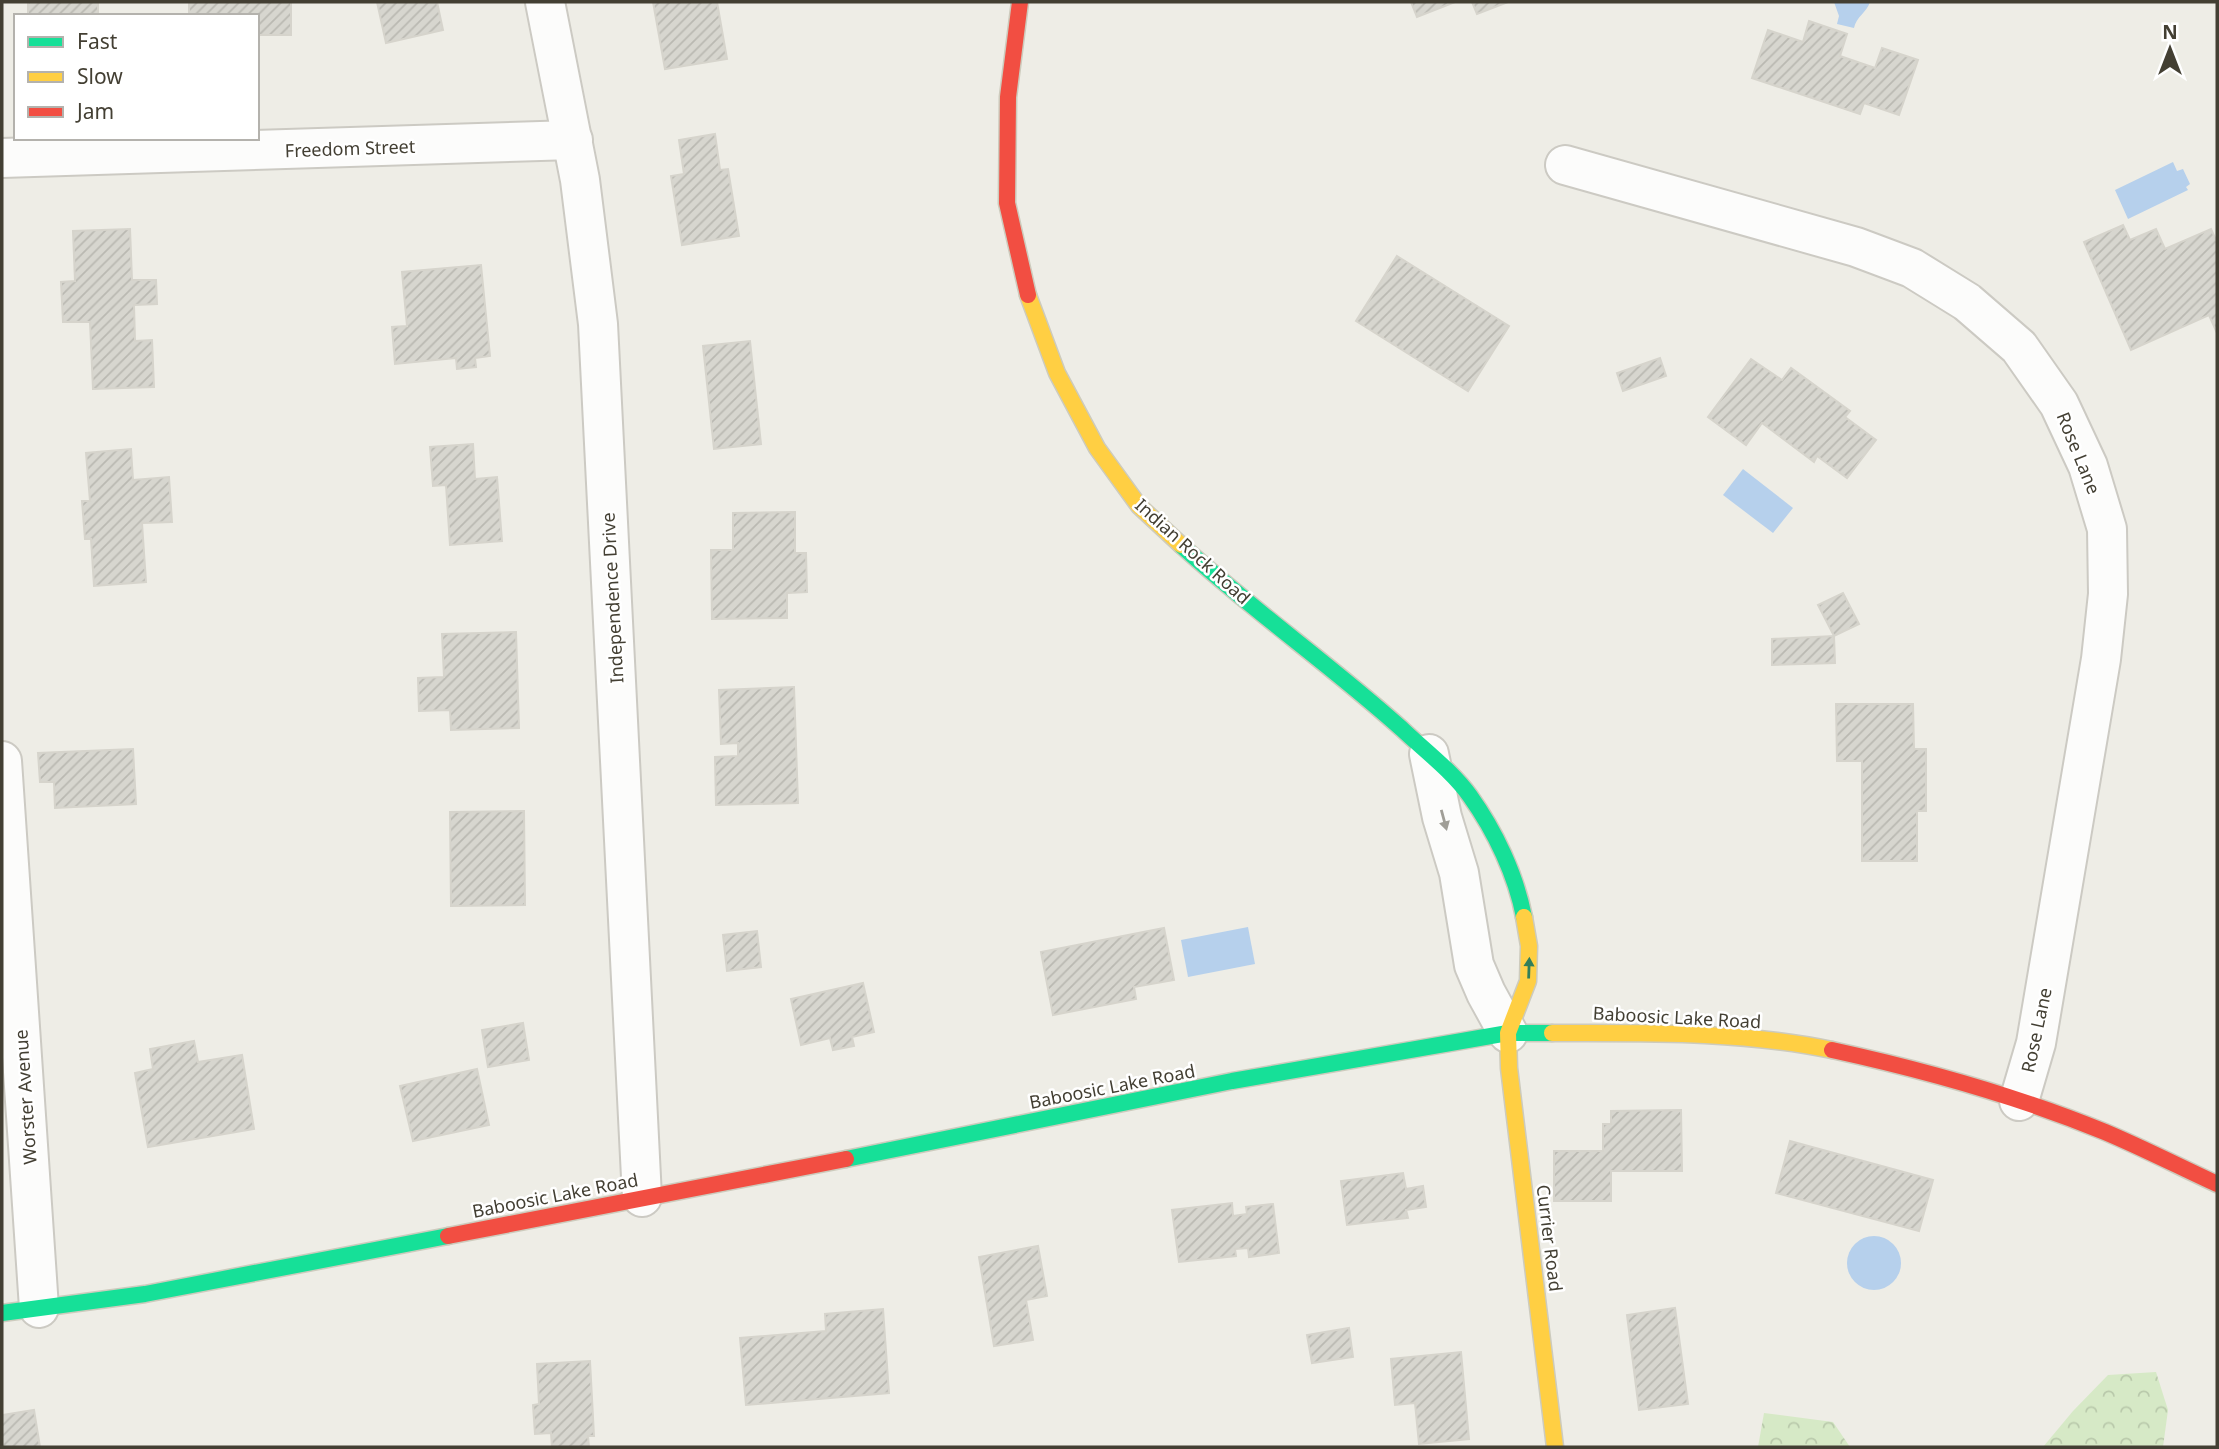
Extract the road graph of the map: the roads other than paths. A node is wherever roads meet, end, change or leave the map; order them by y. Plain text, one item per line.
1 (545, 2) edge
2 (1020, 2) edge
3 (573, 140) junction
4 (2, 158) edge
5 (1565, 165) dead end
6 (1429, 754) junction
7 (2, 761) edge
8 (1508, 1033) junction
9 (2020, 1101) junction
10 (2217, 1184) edge
11 (642, 1197) junction
12 (39, 1308) junction
13 (2, 1313) edge
14 (1555, 1447) edge

1 - 3 street, Independence Drive
2 - 6 street, Indian Rock Road
3 - 4 street, Freedom Street
3 - 11 street, Independence Drive
5 - 9 street, Rose Lane
6 -> 8 street
8 -> 6 street, Indian Rock Road
7 - 12 street, Worster Avenue
8 - 9 street, Baboosic Lake Road
8 - 11 street, Baboosic Lake Road
8 - 14 street, Currier Road
9 - 10 street, Baboosic Lake Road
11 - 12 street, Baboosic Lake Road
12 - 13 street, Baboosic Lake Road

